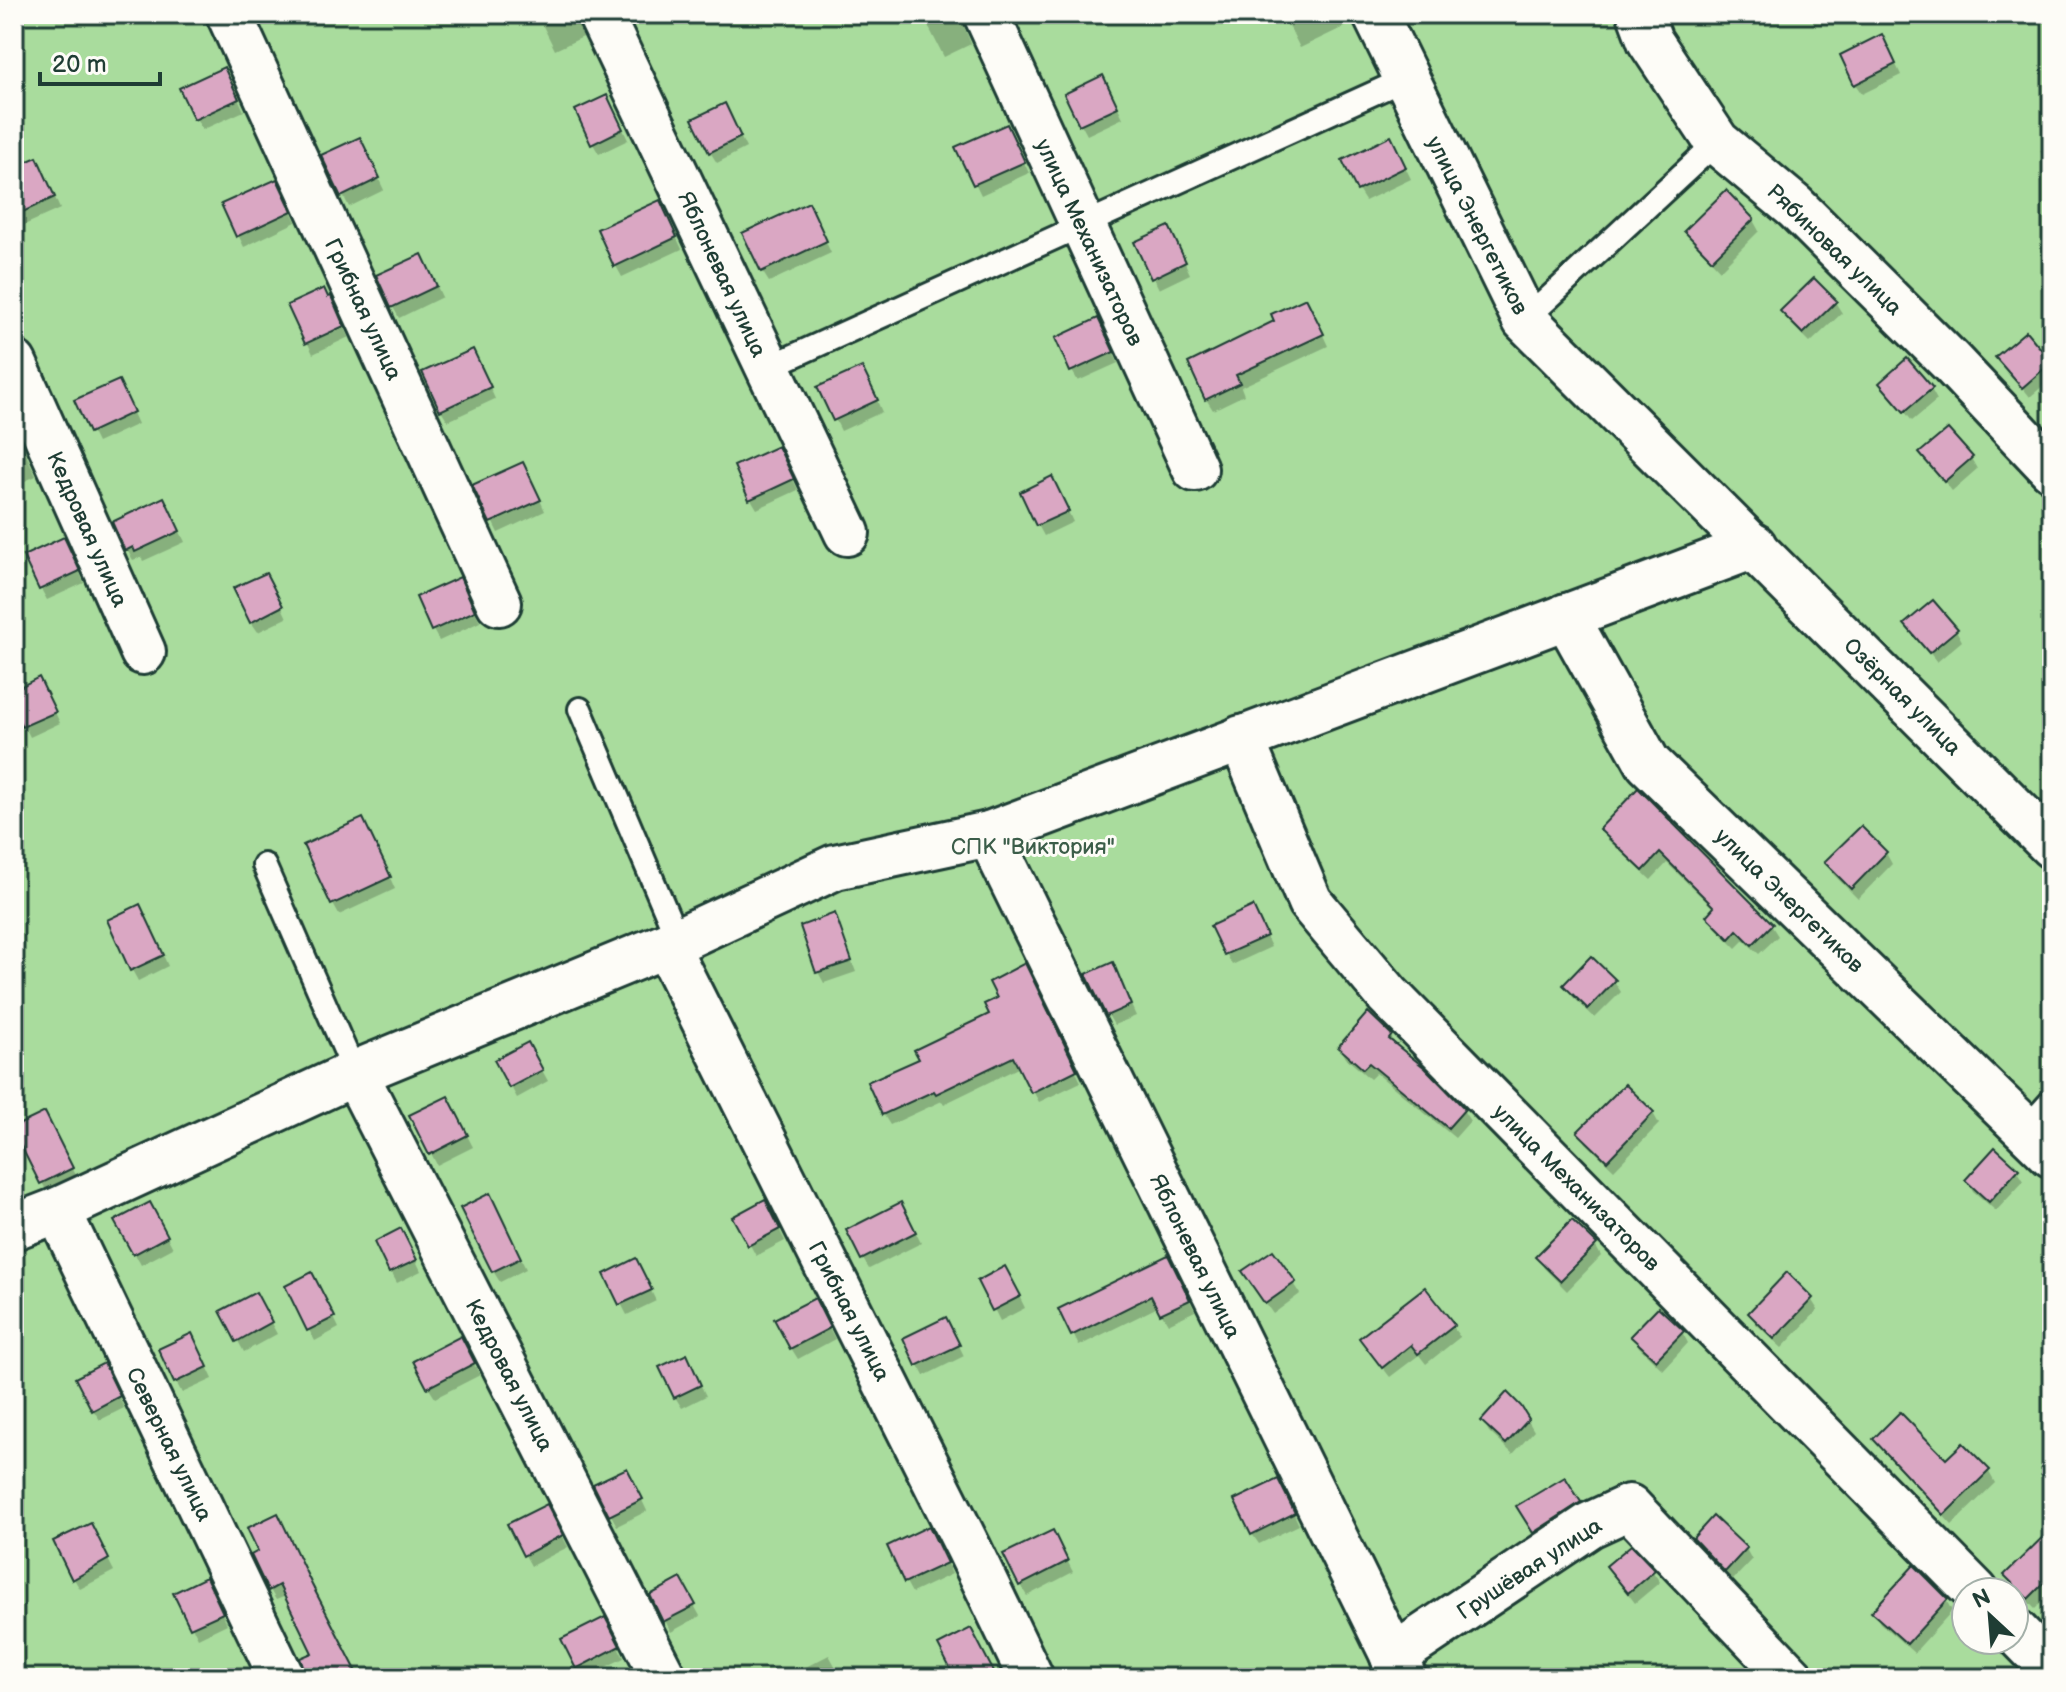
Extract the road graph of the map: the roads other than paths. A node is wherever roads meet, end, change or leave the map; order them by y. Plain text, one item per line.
1 (229, 14) edge
2 (600, 14) edge
3 (986, 14) edge
4 (1375, 14) edge
5 (1640, 14) edge
6 (1405, 79) junction
7 (1717, 142) junction
8 (1081, 225) junction
9 (1525, 320) junction
10 (14, 363) edge
11 (767, 368) junction
12 (1195, 469) dead end
13 (2052, 469) edge
14 (847, 533) dead end
15 (1754, 546) junction
16 (499, 603) dead end
17 (1566, 616) junction
18 (143, 652) dead end
19 (580, 709) dead end
20 (1241, 738) junction
21 (989, 834) junction
22 (2052, 846) edge
23 (264, 865) dead end
24 (672, 942) junction
25 (355, 1073) junction
26 (2044, 1128) edge
27 (58, 1210) junction
28 (14, 1227) edge
29 (1960, 1576) edge
30 (2030, 1646) edge
31 (1398, 1667) edge
32 (2052, 1669) edge
33 (282, 1678) edge
34 (664, 1678) edge
35 (1031, 1678) edge
36 (1792, 1678) edge

1 - 16 street, Грибная улица
2 - 11 street, Яблоневая улица
3 - 8 street, улица Механизаторов
4 - 6 street, улица Энергетиков
5 - 7 street, Рябиновая улица
6 - 8 lane
6 - 9 street, улица Энергетиков
7 - 9 lane
7 - 13 street, Рябиновая улица
8 - 11 lane
8 - 12 street, улица Механизаторов
9 - 15 street, улица Энергетиков
10 - 18 street, Кедровая улица
11 - 14 street, Яблоневая улица
15 - 17 street
15 - 22 street, Озёрная улица
17 - 20 street
17 - 26 street, улица Энергетиков
19 - 24 lane
20 - 21 street
20 - 29 street, улица Механизаторов
21 - 24 street
21 - 31 street, Яблоневая улица
23 - 25 lane
24 - 25 street
24 - 35 street, Грибная улица
25 - 27 street
25 - 34 street, Кедровая улица
27 - 28 street
27 - 33 street, Северная улица
30 - 32 street
31 - 36 street, Грушёвая улица

